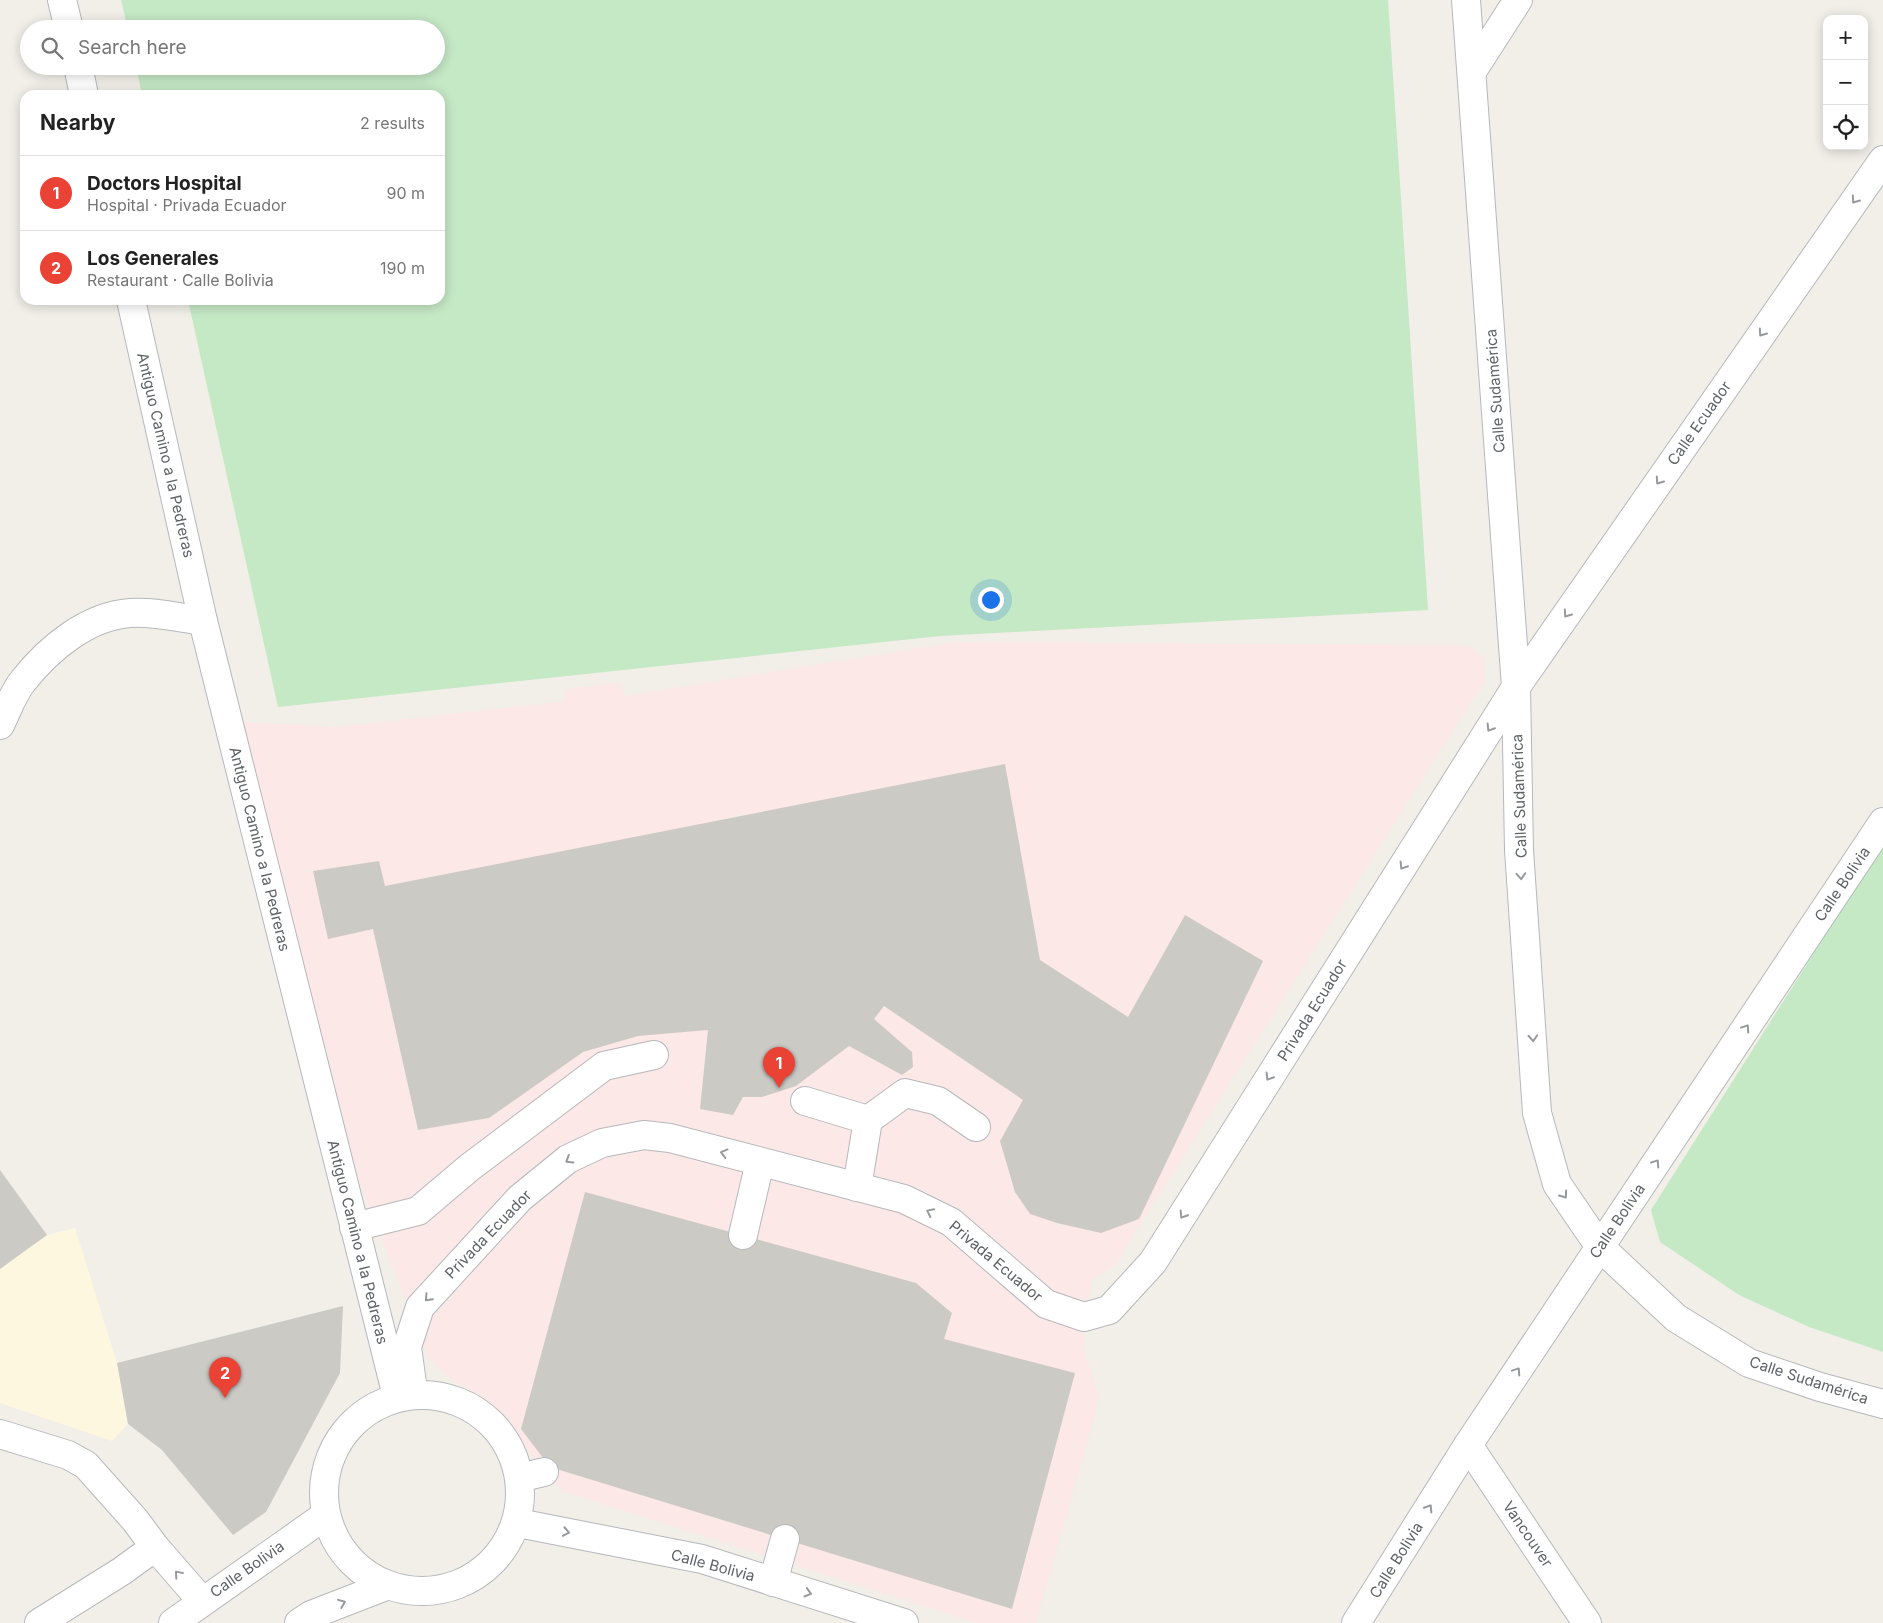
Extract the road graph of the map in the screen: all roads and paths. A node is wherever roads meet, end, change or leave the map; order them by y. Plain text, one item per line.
1 (62, 0) edge
2 (1466, 0) edge
3 (1518, 0) edge
4 (67, 20) edge
5 (1472, 70) junction
6 (80, 75) edge
7 (83, 90) edge
8 (1883, 160) edge
9 (132, 305) edge
10 (203, 621) junction
11 (1516, 687) junction
12 (0, 725) edge
13 (1883, 822) edge
14 (654, 1055) dead end
15 (805, 1101) dead end
16 (868, 1120) junction
17 (976, 1127) dead end
18 (760, 1162) junction
19 (856, 1187) junction
20 (354, 1227) junction
21 (743, 1236) dead end
22 (1600, 1247) junction
23 (405, 1393) junction
24 (1883, 1404) edge
25 (0, 1434) edge
26 (1468, 1445) junction
27 (323, 1517) junction
28 (518, 1523) junction
29 (785, 1539) dead end
30 (155, 1547) junction
31 (773, 1582) junction
32 (386, 1586) junction
33 (202, 1601) junction
34 (39, 1623) edge
35 (173, 1623) edge
36 (299, 1623) edge
37 (904, 1623) edge
38 (1356, 1623) edge
39 (1587, 1623) edge

1 - 4 street
2 - 5 street, Calle Sudamérica
3 - 5 street
5 - 11 street, Calle Sudamérica
6 - 7 street
8 -> 11 street, Calle Ecuador
9 - 10 street, Antiguo Camino a la Pedreras
10 - 12 street
10 - 20 street, Antiguo Camino a la Pedreras
11 -> 19 street, Privada Ecuador
11 -> 22 street, Calle Sudamérica
22 -> 13 street, Calle Bolivia
14 - 20 street
15 - 16 street
16 - 17 street
16 - 19 street
18 - 19 street, Privada Ecuador
18 - 21 street
18 -> 23 street, Privada Ecuador
20 - 23 street, Antiguo Camino a la Pedreras
22 - 24 street, Calle Sudamérica
26 -> 22 street, Calle Bolivia
23 - 27 street
23 - 28 street
25 - 30 street
38 -> 26 street, Calle Bolivia
26 - 39 street, Vancouver
27 - 32 street
27 - 33 street, Calle Bolivia
28 -> 31 street, Calle Bolivia
28 - 32 street
29 - 31 street
33 -> 30 street
30 - 34 street
31 -> 37 street, Calle Bolivia
36 -> 32 street
33 - 35 street, Calle Bolivia

